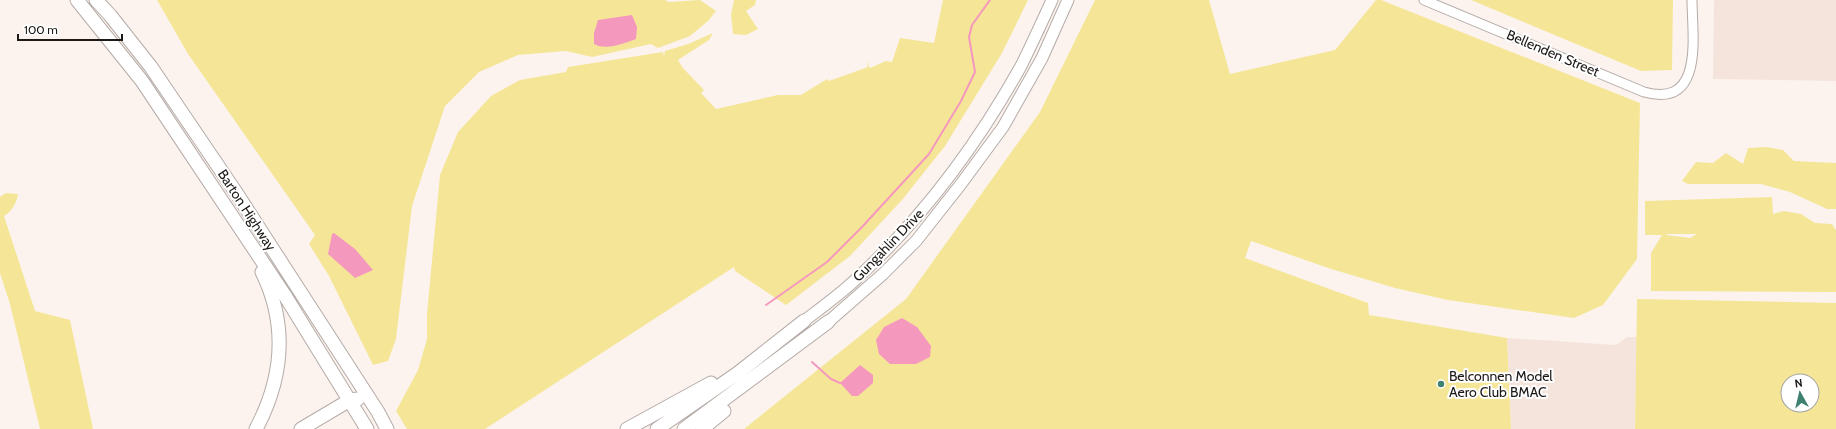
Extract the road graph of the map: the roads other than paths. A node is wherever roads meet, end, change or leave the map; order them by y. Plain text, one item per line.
1 (77, 0) edge
2 (96, 0) edge
3 (1052, 0) edge
4 (1068, 0) edge
5 (1424, 0) edge
6 (1692, 0) edge
7 (196, 162) junction
8 (804, 321) joint
9 (828, 322) junction
10 (781, 339) junction
11 (350, 400) junction
12 (375, 407) junction
13 (256, 429) edge
14 (301, 429) edge
15 (367, 429) edge
16 (388, 429) edge
17 (627, 429) edge
18 (657, 429) edge
19 (684, 429) edge
20 (702, 429) edge

1 - 7 highway, Barton Highway
2 - 12 highway, Barton Highway
3 - 8 main road, Gungahlin Drive
4 - 9 main road, Gungahlin Drive
5 - 6 street, Bellenden Street
7 - 11 highway, Barton Highway
7 - 13 highway
8 - 10 highway, Gungahlin Drive
9 - 19 highway, Gungahlin Drive
9 - 20 highway
10 - 17 highway
10 - 18 highway, Gungahlin Drive
11 - 12 highway
11 - 14 highway
11 - 15 highway, Barton Highway
12 - 16 highway, Barton Highway

